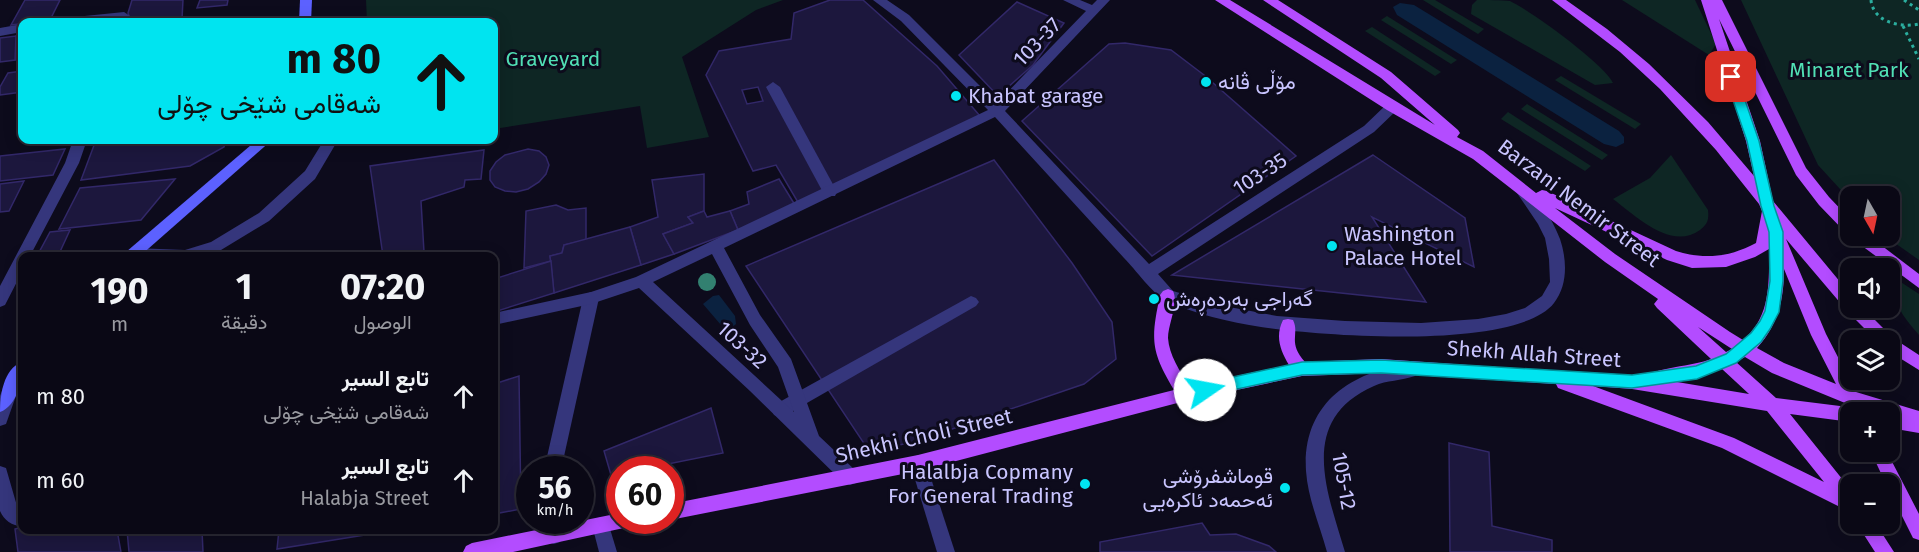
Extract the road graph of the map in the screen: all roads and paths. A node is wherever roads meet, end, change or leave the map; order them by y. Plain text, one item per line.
1 (126, 0) edge
2 (306, 0) edge
3 (879, 0) edge
4 (1069, 0) edge
5 (1104, 0) edge
6 (1221, 0) edge
7 (1269, 0) edge
8 (1558, 0) edge
9 (1707, 0) edge
10 (1716, 0) edge
11 (1871, 0) edge
12 (1904, 0) edge
13 (1911, 1) edge
14 (1094, 10) junction
15 (1919, 10) edge
16 (123, 18) edge
17 (305, 18) edge
18 (1919, 24) edge
19 (1903, 26) junction
20 (18, 29) edge
21 (0, 32) edge
22 (1919, 59) edge
23 (773, 87) dead end
24 (1392, 107) junction
25 (997, 111) junction
26 (79, 144) edge
27 (260, 144) edge
28 (329, 144) edge
29 (1478, 155) junction
30 (1515, 182) junction
31 (830, 192) junction
32 (1767, 206) junction
33 (1840, 218) edge
34 (1776, 232) junction
35 (1872, 246) edge
36 (716, 247) junction
37 (26, 252) edge
38 (135, 252) edge
39 (197, 252) edge
40 (1610, 258) junction
41 (18, 267) edge
42 (1149, 272) junction
43 (641, 281) junction
44 (1919, 282) edge
45 (1840, 292) edge
46 (1168, 295) junction
47 (591, 298) junction
48 (0, 301) edge
49 (971, 302) dead end
50 (498, 318) edge
51 (1864, 318) edge
52 (1288, 324) junction
53 (1876, 330) edge
54 (1745, 349) junction
55 (1900, 351) edge
56 (1726, 361) junction
57 (1919, 363) edge
58 (1302, 369) junction
59 (1452, 369) junction
60 (18, 376) edge
61 (1544, 376) junction
62 (1632, 382) junction
63 (11, 387) junction
64 (1185, 394) junction
65 (797, 400) junction
66 (1849, 402) edge
67 (1853, 402) edge
68 (0, 405) edge
69 (1772, 405) junction
70 (780, 410) junction
71 (1840, 414) edge
72 (1900, 414) edge
73 (1919, 418) edge
74 (0, 419) edge
75 (1900, 423) edge
76 (1919, 426) edge
77 (813, 441) junction
78 (555, 456) edge
79 (1884, 462) edge
80 (918, 463) junction
81 (0, 474) edge
82 (850, 477) junction
83 (1840, 490) edge
84 (1840, 498) edge
85 (684, 509) edge
86 (18, 518) edge
87 (606, 524) edge
88 (594, 525) edge
89 (601, 525) junction
90 (1919, 532) edge
91 (533, 534) edge
92 (1873, 534) edge
93 (472, 552) edge
94 (608, 552) edge
95 (946, 552) edge
96 (1336, 552) edge
97 (1885, 552) edge

1 - 16 street
2 - 17 main road
3 - 25 street
4 - 14 street
5 - 14 street, 103-37
6 - 24 main road, Barzani Nemir Street
7 - 29 main road
8 - 32 main road
9 - 32 main road
10 - 33 main road
11 - 19 path
12 - 13 path
13 - 15 path
14 - 25 street, 103-37
18 - 19 path
19 - 22 path
20 - 21 street
23 - 31 street
24 - 29 main road, Barzani Nemir Street
24 - 42 street, 103-35
25 - 31 street
25 - 42 street
26 - 37 street
27 - 38 main road
28 - 39 street
29 - 30 main road, Barzani Nemir Street
30 - 32 main road
30 - 40 main road, Barzani Nemir Street
30 - 52 street
31 - 36 street
32 - 34 main road
32 - 45 main road
34 - 54 main road
34 - 67 main road
35 - 44 main road
36 - 43 street
36 - 65 street, 103-32
40 - 54 main road, Barzani Nemir Street
40 - 56 main road
41 - 48 street
42 - 46 street
43 - 47 street
43 - 70 street, 103-32
46 - 52 street
46 - 64 main road
47 - 50 street
47 - 78 street
49 - 65 street
51 - 53 main road
52 - 58 main road
54 - 56 main road
54 - 66 main road, Barzani Nemir Street
55 - 57 main road
56 - 62 main road
56 - 69 main road
58 - 59 main road, Shekh Allah Street
58 - 64 main road, Shekh Allah Street
59 - 61 main road, Shekh Allah Street
59 - 96 street, 105-12
60 - 63 main road
61 - 62 main road, Shekh Allah Street
61 - 84 main road
62 - 69 main road
63 - 68 main road
63 - 74 street
64 - 80 main road, Shekhi Choli Street
65 - 70 street
65 - 77 street, 103-32
69 - 71 main road
69 - 83 main road
70 - 77 street, 103-32
72 - 73 main road, Barzani Nemir Street
75 - 76 main road
77 - 82 street, 103-32
79 - 90 main road
80 - 82 main road, Shekhi Choli Street
80 - 95 street
81 - 86 street
82 - 85 main road, Shekhi Choli Street
87 - 89 main road
88 - 89 main road
89 - 94 street
91 - 93 main road
92 - 97 main road

